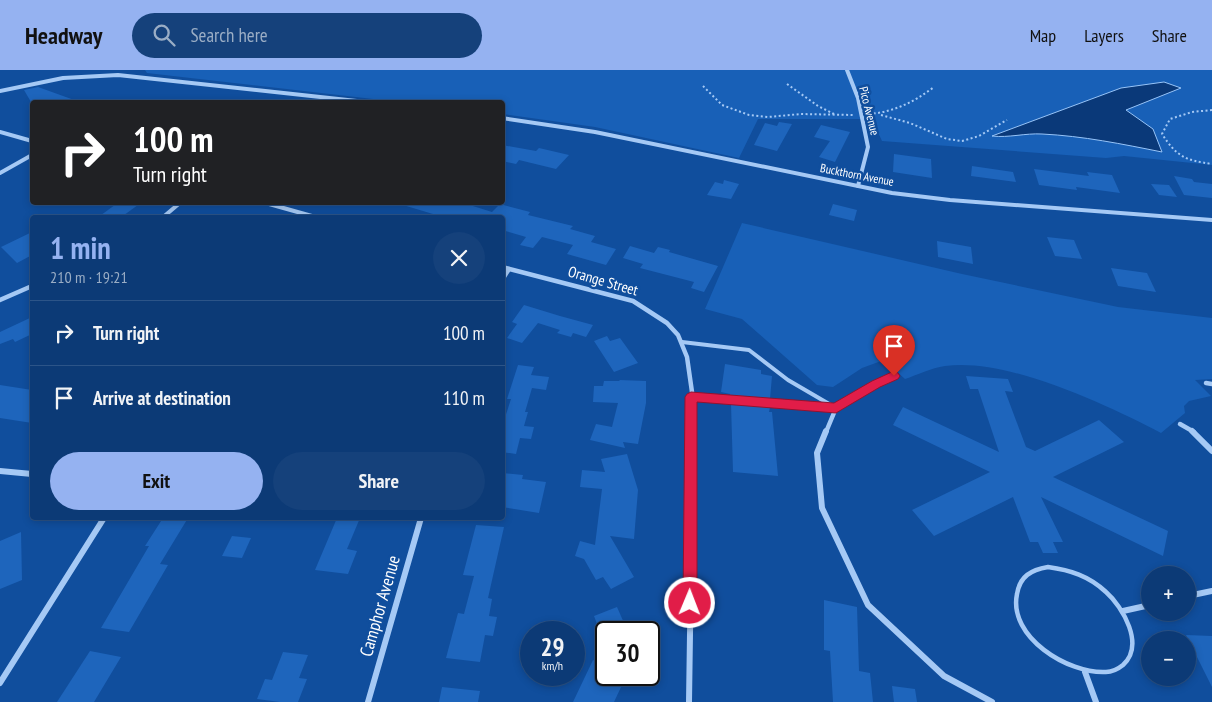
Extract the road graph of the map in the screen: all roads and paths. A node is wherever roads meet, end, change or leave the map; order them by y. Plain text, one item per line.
1 (847, 70) edge
2 (788, 84) dead end
3 (703, 86) dead end
4 (934, 86) dead end
5 (0, 91) edge
6 (348, 100) edge
7 (1212, 110) edge
8 (835, 114) junction
9 (878, 114) junction
10 (861, 115) junction
11 (505, 118) edge
12 (1007, 120) dead end
13 (0, 132) edge
14 (30, 140) edge
15 (30, 156) edge
16 (1212, 164) edge
17 (0, 174) edge
18 (858, 186) junction
19 (177, 205) edge
20 (272, 205) edge
21 (166, 215) edge
22 (305, 215) edge
23 (1212, 220) edge
24 (506, 268) edge
25 (30, 287) edge
26 (0, 300) edge
27 (682, 342) junction
28 (894, 376) dead end
29 (691, 397) junction
30 (836, 408) junction
31 (1180, 424) dead end
32 (1212, 451) edge
33 (0, 471) edge
34 (30, 474) edge
35 (103, 520) edge
36 (420, 520) edge
37 (1212, 591) edge
38 (1196, 594) edge
39 (1141, 607) edge
40 (1123, 611) junction
41 (1086, 672) junction
42 (0, 683) edge
43 (368, 702) edge
44 (689, 702) edge
45 (992, 702) edge
46 (1096, 702) edge

1 - 10 street, Pico Avenue
2 - 8 path
3 - 8 path
4 - 9 path
5 - 6 street
7 - 16 path
8 - 10 path
9 - 10 path
9 - 12 path
10 - 18 street, Pico Avenue
11 - 18 street, Buckthorn Avenue
13 - 14 street
15 - 17 street
18 - 23 street, Buckthorn Avenue
19 - 21 street
20 - 22 street
24 - 27 street, Orange Street
25 - 26 street
27 - 29 street, Orange Street
27 - 30 lane
28 - 30 street
29 - 30 lane
29 - 44 street, Orange Street
30 - 45 street
31 - 32 street
33 - 34 street
35 - 42 street
36 - 43 street, Camphor Avenue
37 - 38 street
39 - 40 street
40 - 41 lane
40 - 41 lane
41 - 46 street

